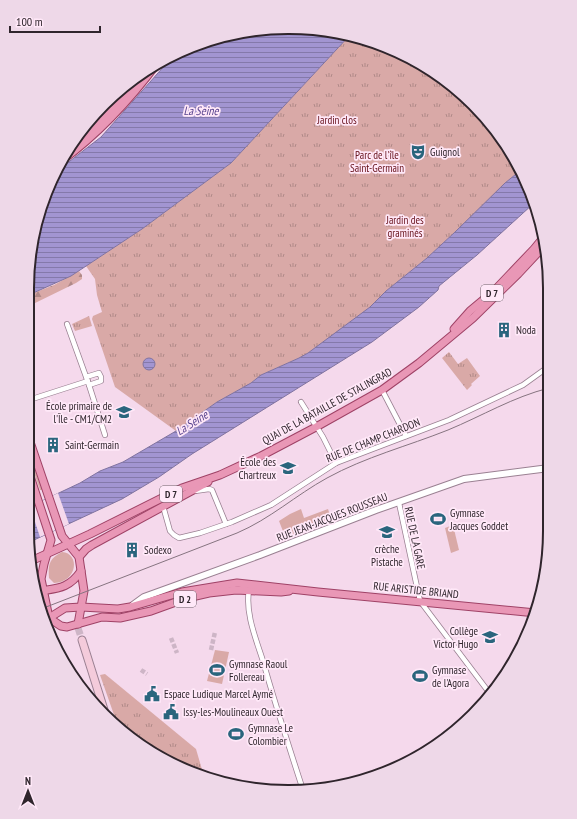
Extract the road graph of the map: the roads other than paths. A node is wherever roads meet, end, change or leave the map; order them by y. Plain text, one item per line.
1 (147, 77) edge
2 (130, 90) edge
3 (95, 124) edge
4 (75, 150) edge
5 (539, 243) edge
6 (540, 250) edge
7 (67, 324) dead end
8 (439, 346) junction
9 (543, 371) edge
10 (88, 381) junction
11 (382, 390) junction
12 (34, 398) edge
13 (301, 402) dead end
14 (316, 427) junction
15 (105, 435) dead end
16 (406, 436) junction
17 (34, 454) edge
18 (336, 463) junction
19 (543, 469) edge
20 (220, 475) junction
21 (34, 489) edge
22 (194, 491) junction
23 (398, 503) junction
24 (163, 506) junction
25 (226, 524) junction
26 (69, 544) junction
27 (48, 553) junction
28 (79, 557) junction
29 (36, 559) edge
30 (81, 571) junction
31 (249, 587) junction
32 (43, 590) junction
33 (420, 601) junction
34 (46, 605) edge
35 (81, 607) junction
36 (130, 607) junction
37 (529, 612) edge
38 (51, 621) edge
39 (51, 623) edge
40 (78, 626) junction
41 (82, 640) tunnel mouth
42 (487, 689) edge
43 (102, 703) edge
44 (301, 784) edge

1 - 4 main road
2 - 3 main road
5 - 8 main road, QUAI DE LA BATAILLE DE STALINGRAD / D 7
6 - 8 main road, QUAI DE LA BATAILLE DE STALINGRAD / D 7
7 - 10 street
8 - 11 main road, QUAI DE LA BATAILLE DE STALINGRAD / D 7
9 - 16 street, RUE DE CHAMP CHARDON
10 - 12 street
10 - 15 street
11 - 14 main road, QUAI DE LA BATAILLE DE STALINGRAD / D 7
11 - 16 street
13 - 14 street
14 - 18 street
14 - 20 main road, QUAI DE LA BATAILLE DE STALINGRAD / D 7
16 - 18 street, RUE DE CHAMP CHARDON
17 - 26 main road
18 - 25 street, RUE DE CHAMP CHARDON
19 - 23 street, RUE JEAN-JACQUES ROUSSEAU
20 - 22 main road, QUAI DE LA BATAILLE DE STALINGRAD / D 7
20 - 26 main road, QUAI DE LA BATAILLE DE STALINGRAD / D 7
21 - 27 main road
22 - 24 main road, QUAI DE LA BATAILLE DE STALINGRAD / D 7
22 - 25 street
23 - 33 street, RUE DE LA GARE
23 - 36 street, RUE JEAN-JACQUES ROUSSEAU
24 - 25 street, RUE DE CHAMP CHARDON
24 - 28 main road, QUAI DE LA BATAILLE DE STALINGRAD / D 7
26 - 27 main road, QUAI DE LA BATAILLE DE STALINGRAD
26 - 28 main road
27 - 29 main road
27 - 32 main road
28 - 30 main road
30 - 32 main road
30 - 35 main road
31 - 33 main road, RUE ARISTIDE BRIAND / D 2
31 - 36 main road, RUE ARISTIDE BRIAND / D 2
31 - 40 main road, RUE ARISTIDE BRIAND / D 2
31 - 44 street
32 - 34 main road
33 - 37 main road, RUE ARISTIDE BRIAND / D 2
33 - 42 street
35 - 36 main road, RUE ARISTIDE BRIAND / D 2
35 - 38 main road, RUE ARISTIDE BRIAND
35 - 40 main road
39 - 40 main road, RUE ARISTIDE BRIAND
41 - 43 main road

